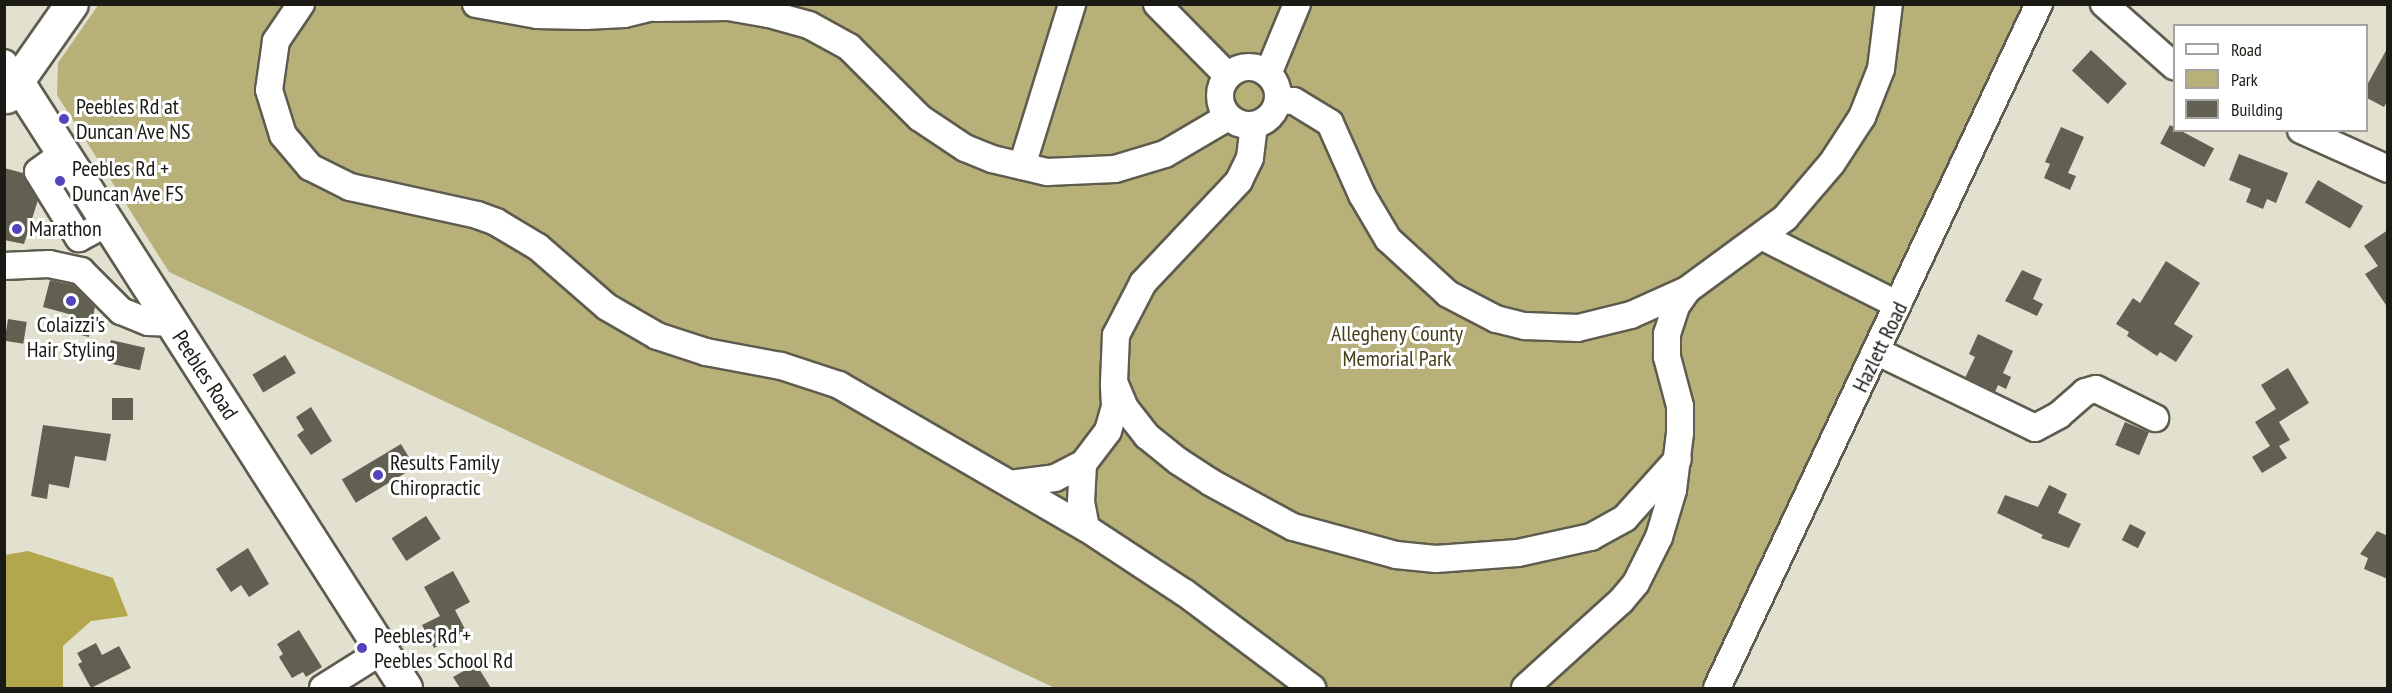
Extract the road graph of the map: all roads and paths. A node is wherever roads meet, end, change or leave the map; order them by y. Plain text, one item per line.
1 (72, 4) edge
2 (301, 4) edge
3 (476, 4) edge
4 (1072, 4) edge
5 (1157, 4) edge
6 (1297, 4) edge
7 (1889, 4) edge
8 (2039, 4) edge
9 (2104, 4) edge
10 (661, 6) edge
11 (766, 9) edge
12 (2173, 64) edge
13 (1268, 74) junction
14 (1228, 76) junction
15 (9, 82) edge
16 (1278, 100) junction
17 (1228, 117) junction
18 (1254, 125) junction
19 (2305, 132) edge
20 (1022, 166) junction
21 (2388, 169) edge
22 (1763, 237) junction
23 (4, 266) edge
24 (1687, 290) junction
25 (1887, 300) dead end
26 (171, 323) junction
27 (1878, 352) junction
28 (1114, 382) junction
29 (2154, 418) dead end
30 (1147, 436) junction
31 (1102, 441) junction
32 (1678, 459) junction
33 (1083, 464) junction
34 (1010, 484) junction
35 (1086, 528) junction
36 (382, 651) junction
37 (323, 688) edge
38 (406, 688) edge
39 (1312, 688) edge
40 (1525, 688) edge
41 (1717, 688) edge

1 - 15 main road
2 - 34 street
3 - 10 street
4 - 20 street
5 - 14 street
6 - 13 street
7 - 22 street
8 - 27 street, Hazlett Road
9 - 12 street
10 - 11 street
11 - 20 street
13 - 14 street
13 - 16 street
14 - 17 street
15 - 26 main road, Peebles Road
16 - 18 street
16 - 24 street
17 - 18 street
17 - 20 street
18 - 28 street
19 - 21 street
22 - 24 street
22 - 25 street
23 - 26 street
24 - 32 street
26 - 36 main road, Peebles Road
27 - 29 street
27 - 41 street, Hazlett Road
28 - 30 street
28 - 31 street
30 - 31 street
30 - 32 street
31 - 33 street
32 - 40 street
33 - 34 street
33 - 35 street
34 - 35 street
35 - 39 street
36 - 37 street
36 - 38 main road, Peebles Road

